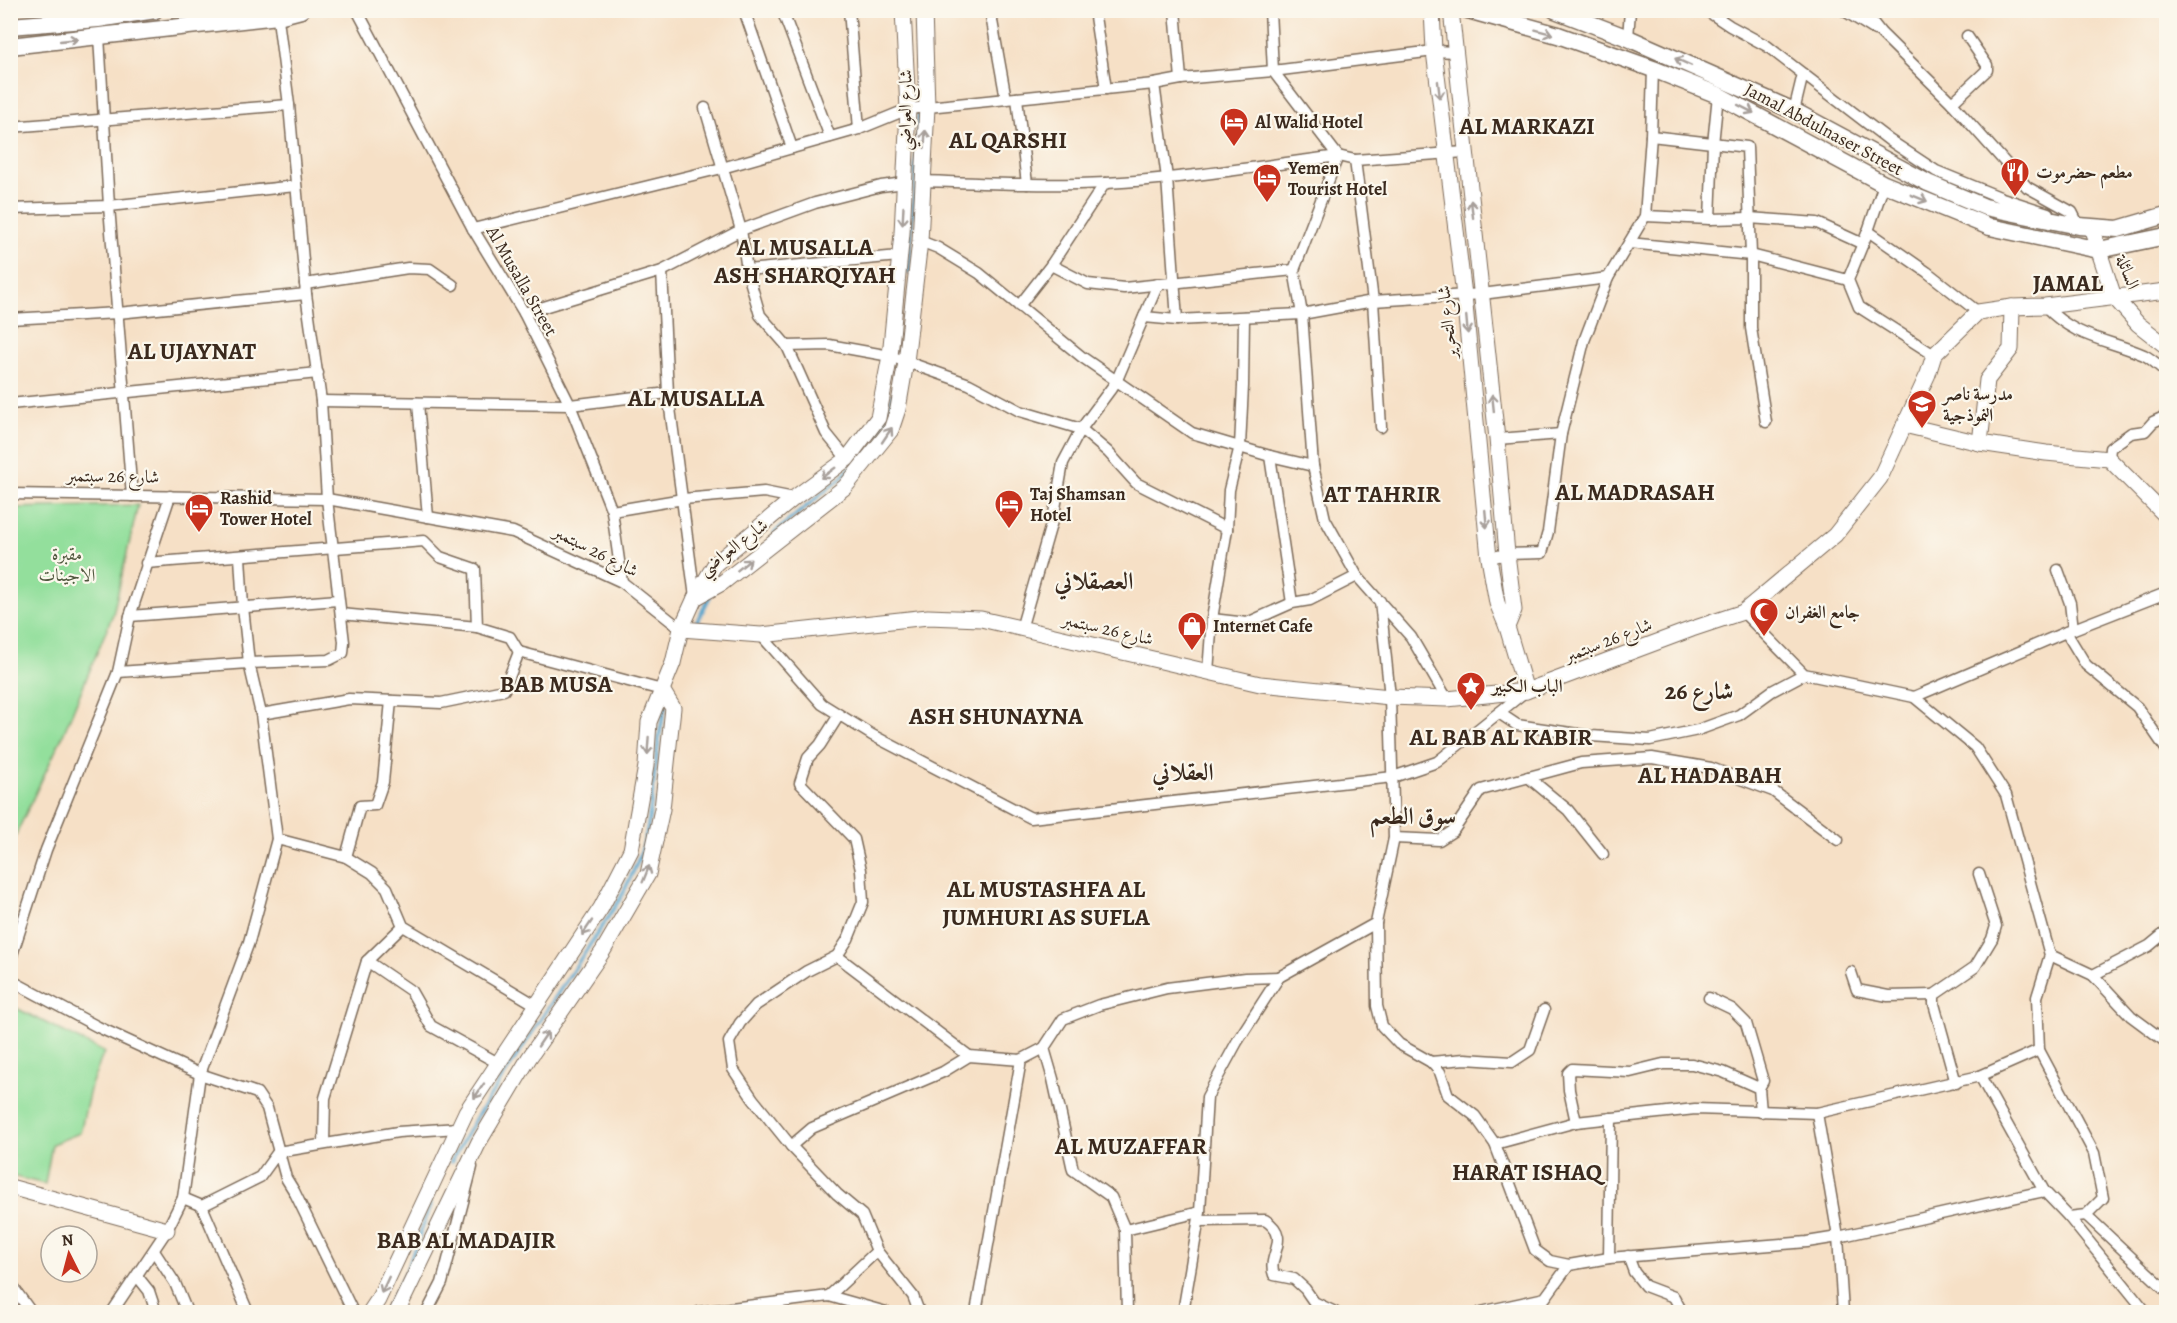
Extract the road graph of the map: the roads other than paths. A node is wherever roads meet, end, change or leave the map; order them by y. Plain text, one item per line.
1 (155, 10) edge
2 (301, 10) edge
3 (357, 10) edge
4 (744, 10) edge
5 (782, 10) edge
6 (849, 10) edge
7 (903, 10) edge
8 (924, 10) edge
9 (990, 10) edge
10 (1094, 10) edge
11 (1175, 10) edge
12 (1270, 10) edge
13 (1432, 10) edge
14 (1451, 10) edge
15 (1468, 10) edge
16 (1555, 10) edge
17 (1630, 10) edge
18 (1706, 10) edge
19 (1843, 10) edge
20 (1863, 10) edge
21 (278, 13) edge
22 (10, 26) edge
23 (1881, 33) junction
24 (99, 36) junction
25 (1967, 36) dead end
26 (1628, 38) junction
27 (10, 46) edge
28 (1434, 51) junction
29 (1455, 52) junction
30 (1653, 69) junction
31 (1273, 71) junction
32 (1803, 74) junction
33 (1181, 79) junction
34 (1154, 84) junction
35 (1106, 88) junction
36 (1718, 95) junction
37 (1011, 98) junction
38 (1952, 104) junction
39 (289, 105) junction
40 (927, 107) junction
41 (705, 108) dead end
42 (908, 109) junction
43 (1794, 111) junction
44 (104, 119) junction
45 (10, 127) edge
46 (859, 129) junction
47 (1651, 136) junction
48 (830, 137) junction
49 (1713, 144) junction
50 (792, 148) junction
51 (1465, 152) junction
52 (1447, 154) junction
53 (1338, 156) junction
54 (1354, 160) junction
55 (722, 168) junction
56 (1167, 178) junction
57 (922, 181) junction
58 (905, 183) junction
59 (1105, 183) junction
60 (1027, 184) junction
61 (1884, 184) junction
62 (295, 186) junction
63 (109, 206) junction
64 (10, 209) edge
65 (2166, 215) edge
66 (1645, 216) junction
67 (1749, 218) junction
68 (1710, 219) junction
69 (2082, 224) junction
70 (473, 229) junction
71 (741, 230) junction
72 (1868, 231) junction
73 (2166, 236) edge
74 (920, 242) junction
75 (1629, 243) junction
76 (1863, 244) junction
77 (2099, 250) junction
78 (1751, 255) junction
79 (899, 256) junction
80 (1051, 265) junction
81 (747, 270) junction
82 (1294, 270) junction
83 (662, 271) junction
84 (1608, 278) junction
85 (1848, 280) junction
86 (1174, 283) junction
87 (1158, 284) junction
88 (453, 285) dead end
89 (306, 289) junction
90 (2166, 291) edge
91 (1482, 294) junction
92 (1464, 295) junction
93 (2114, 297) junction
94 (1373, 301) junction
95 (1019, 306) junction
96 (2045, 306) junction
97 (2012, 307) junction
98 (1978, 312) junction
99 (118, 313) junction
100 (524, 313) junction
101 (1302, 314) junction
102 (1144, 317) junction
103 (1244, 317) junction
104 (10, 319) edge
105 (1177, 320) junction
106 (787, 346) junction
107 (2166, 349) edge
108 (1934, 355) junction
109 (890, 356) junction
110 (2146, 356) junction
111 (906, 362) junction
112 (2166, 372) edge
113 (318, 373) junction
114 (1116, 382) junction
115 (125, 391) junction
116 (668, 393) junction
117 (321, 401) junction
118 (418, 403) junction
119 (10, 404) edge
120 (570, 405) junction
121 (2166, 416) edge
122 (1766, 422) dead end
123 (1904, 424) junction
124 (1381, 427) dead end
125 (1081, 429) junction
126 (1561, 435) junction
127 (1497, 439) junction
128 (1980, 442) junction
129 (1240, 446) junction
130 (1270, 456) junction
131 (847, 459) junction
132 (2109, 459) junction
133 (1313, 466) junction
134 (10, 494) edge
135 (132, 496) junction
136 (170, 496) junction
137 (794, 498) junction
138 (327, 499) junction
139 (683, 500) junction
140 (612, 511) junction
141 (2166, 516) edge
142 (429, 517) junction
143 (1227, 529) junction
144 (334, 549) junction
145 (1506, 554) junction
146 (240, 557) junction
147 (1489, 558) junction
148 (146, 563) junction
149 (2058, 570) dead end
150 (1357, 576) junction
151 (622, 582) junction
152 (2166, 593) edge
153 (695, 598) junction
154 (338, 600) junction
155 (1380, 601) junction
156 (1292, 603) junction
157 (243, 607) junction
158 (1743, 612) junction
159 (340, 614) junction
160 (130, 616) junction
161 (1212, 619) junction
162 (477, 627) junction
163 (1507, 627) junction
164 (681, 629) junction
165 (1021, 629) junction
166 (2069, 631) junction
167 (761, 635) junction
168 (519, 651) junction
169 (249, 663) junction
170 (118, 672) junction
171 (1208, 672) junction
172 (1804, 674) junction
173 (662, 690) junction
174 (1526, 691) junction
175 (1390, 697) junction
176 (1914, 697) junction
177 (1447, 699) junction
178 (391, 701) junction
179 (1499, 712) junction
180 (261, 714) junction
181 (839, 715) junction
182 (2166, 749) edge
183 (1393, 777) junction
184 (1528, 777) junction
185 (1394, 838) junction
186 (277, 839) junction
187 (1838, 840) dead end
188 (1603, 854) dead end
189 (346, 857) junction
190 (1979, 874) dead end
191 (1376, 923) junction
192 (403, 926) junction
193 (2166, 932) edge
194 (2050, 955) junction
195 (837, 956) junction
196 (10, 961) edge
197 (368, 961) junction
198 (1851, 972) dead end
199 (2093, 975) junction
200 (1279, 977) junction
201 (10, 980) edge
202 (1934, 995) junction
203 (1709, 998) dead end
204 (536, 1005) junction
205 (1544, 1010) dead end
206 (2166, 1042) edge
207 (1044, 1048) junction
208 (2039, 1050) junction
209 (969, 1056) junction
210 (1021, 1060) junction
211 (1431, 1062) junction
212 (498, 1063) junction
213 (200, 1074) junction
214 (1980, 1076) junction
215 (1956, 1083) junction
216 (1759, 1088) junction
217 (1761, 1112) junction
218 (1817, 1113) junction
219 (1611, 1118) junction
220 (1576, 1122) junction
221 (458, 1128) junction
222 (479, 1142) junction
223 (324, 1144) junction
224 (1495, 1144) junction
225 (791, 1146) junction
226 (278, 1152) junction
227 (10, 1187) edge
228 (2044, 1191) junction
229 (183, 1198) junction
230 (202, 1206) junction
231 (2086, 1215) junction
232 (1200, 1217) junction
233 (2069, 1217) junction
234 (167, 1230) junction
235 (1125, 1230) junction
236 (1838, 1238) junction
237 (154, 1251) junction
238 (878, 1251) junction
239 (1628, 1256) junction
240 (1609, 1258) junction
241 (1569, 1265) junction
242 (137, 1276) junction
243 (10, 1283) edge
244 (2166, 1290) edge
245 (829, 1296) junction
246 (31, 1312) edge
247 (112, 1312) edge
248 (156, 1312) edge
249 (187, 1312) edge
250 (248, 1312) edge
251 (353, 1312) edge
252 (370, 1312) edge
253 (397, 1312) edge
254 (427, 1312) edge
255 (699, 1312) edge
256 (886, 1312) edge
257 (919, 1312) edge
258 (976, 1312) edge
259 (1127, 1312) edge
260 (1183, 1312) edge
261 (1335, 1312) edge
262 (1481, 1312) edge
263 (1682, 1312) edge
264 (1843, 1312) edge
265 (2146, 1312) edge

1 - 22 main road
2 - 21 main road
3 - 70 street, Al Musalla Street
4 - 50 street
5 - 48 street
6 - 46 street
7 - 42 main road, شارع العواضي
8 - 40 main road, شارع العواضي
9 - 37 street
10 - 35 street
11 - 33 street
12 - 31 street
13 - 28 main road, شارع التحرير
14 - 29 main road, شارع التحرير
15 -> 30 main road, Jamal Abdulnaser Street
16 - 26 main road, Jamal Abdulnaser Street
17 - 26 street
18 - 32 street
19 - 23 street
20 - 23 street
21 - 24 main road
21 - 39 street
23 - 38 street
27 -> 24 main road
24 - 44 street
25 - 38 street
43 -> 26 main road, Jamal Abdulnaser Street
28 - 29 street
28 - 31 street
28 -> 52 main road, شارع التحرير
29 - 51 main road, شارع التحرير
30 - 36 main road, Jamal Abdulnaser Street
30 - 47 street
31 - 33 street
31 - 53 street
32 - 43 street
32 - 69 street
33 - 34 street
34 - 35 street
34 - 56 street
35 - 37 street
36 - 49 street
36 -> 61 main road, Jamal Abdulnaser Street
37 - 40 street
37 - 60 street
38 - 69 street
39 - 44 street
39 - 62 street
40 - 42 street
57 -> 40 main road, شارع العواضي
41 - 55 street
42 - 46 street
42 - 58 main road, شارع العواضي
43 - 69 main road, Jamal Abdulnaser Street
44 - 45 street
44 - 63 street
46 - 48 street
47 - 49 street
47 - 66 street
48 - 50 street
49 - 67 street
49 - 68 street
50 - 55 street
51 - 52 street
91 -> 51 main road, شارع التحرير
52 - 54 street
52 - 92 main road, شارع التحرير
53 - 54 street
53 - 56 street
53 - 82 street
54 - 94 street
55 - 70 street
55 - 71 street
56 - 59 street
56 - 86 street
57 - 60 street
57 - 74 main road, شارع العواضي
58 - 71 street
58 -> 79 main road, شارع العواضي
59 - 60 street
59 - 80 street
61 - 72 street
61 -> 77 main road, Jamal Abdulnaser Street
62 - 63 street
62 - 89 street
63 - 64 street
63 - 99 street
65 - 69 main road, Jamal Abdulnaser Street
66 - 68 street
66 - 75 street
67 - 68 street
67 - 76 street
67 - 78 street
69 - 77 main road, السائلة
70 - 100 street, Al Musalla Street
71 - 81 street
71 - 83 street
72 - 76 street
72 - 98 street
73 - 77 main road, Jamal Abdulnaser Street
74 - 95 street
74 - 111 main road, شارع العواضي
75 - 78 street
75 - 84 street
76 - 85 street
77 - 93 main road, السائلة
78 - 85 street
78 - 122 street
79 - 81 street
79 - 109 main road, شارع العواضي
80 - 87 street
80 - 95 street
81 - 106 street
82 - 86 street
82 - 101 street
83 - 100 street
83 - 116 street
84 - 91 street
84 - 126 street
85 - 108 street
86 - 87 street
86 - 105 street
87 - 102 street
88 - 89 street
89 - 99 street
89 - 113 street
90 - 93 main road
91 - 92 street
127 -> 91 main road, شارع التحرير
92 - 94 street
92 -> 147 main road, شارع التحرير
93 - 96 main road
93 - 107 main road, السائلة
94 - 101 street
94 - 124 street
95 - 114 street
96 - 97 main road
96 - 110 street
97 - 98 main road
97 - 128 main road
98 - 108 main road, شارع 26 سبتمبر
99 - 104 street
99 - 115 street
100 - 120 street, Al Musalla Street
101 - 103 street
101 - 133 street
102 - 105 street
102 - 114 street
103 - 105 street
103 - 129 street
106 - 109 street
106 - 131 street
107 - 110 street
108 - 123 main road, شارع 26 سبتمبر
109 - 111 street
109 - 131 main road, شارع العواضي
110 - 112 street
111 - 125 street
153 -> 111 main road, شارع العواضي
113 - 115 street
113 - 117 street
114 - 125 street
114 - 129 street
115 - 119 street
115 - 135 street
116 - 120 street
116 - 139 street
117 - 118 street
117 - 138 street
118 - 120 street
118 - 142 street
120 - 140 street, Al Musalla Street
121 - 132 street
123 - 128 main road
123 - 158 main road, شارع 26 سبتمبر
125 - 143 street
125 - 165 street
126 - 127 street
126 - 145 street
127 - 145 main road, شارع التحرير
128 - 132 main road
129 - 130 street
129 - 143 street
130 - 133 street
130 - 156 street
131 -> 137 main road, شارع العواضي
132 - 141 main road
133 - 150 street
134 - 135 street, شارع 26 سبتمبر
135 - 136 street, شارع 26 سبتمبر
136 - 138 street, شارع 26 سبتمبر
136 - 148 street
137 - 139 street
137 - 153 main road, شارع العواضي
138 - 142 street, شارع 26 سبتمبر
138 - 144 street
139 - 140 street
139 - 153 street
140 - 151 street, Al Musalla Street
142 - 151 street, شارع 26 سبتمبر
143 - 161 street
144 - 146 street
144 - 154 street
144 - 162 street
145 - 147 street
145 - 163 main road, شارع التحرير
146 - 148 street
146 - 157 street
147 - 163 main road, شارع التحرير
148 - 160 street
149 - 166 street
150 - 155 street
150 - 156 street
151 - 164 street, شارع 26 سبتمبر
152 - 166 street
153 - 164 main road
154 - 157 street
154 - 159 street
155 - 175 street
155 - 177 street
156 - 161 street
157 - 160 street
157 - 169 street
158 - 172 street
158 - 174 main road, شارع 26 سبتمبر
159 - 162 street
159 - 169 street
160 - 170 street
161 - 171 street
162 - 168 street
163 - 174 main road, شارع التحرير
164 - 167 main road, شارع 26 سبتمبر
164 - 173 main road
165 - 167 main road, شارع 26 سبتمبر
165 - 171 main road, شارع 26 سبتمبر
166 - 176 street
166 - 182 street
167 - 181 street
168 - 173 street
168 - 178 street
169 - 170 street
169 - 180 street
170 - 196 street
171 - 175 main road, شارع 26 سبتمبر
172 - 176 street
172 - 179 street
173 -> 204 main road
222 -> 173 main road
174 - 177 main road, شارع 26 سبتمبر
174 - 179 street
175 - 177 main road, شارع 26 سبتمبر
175 - 183 street
176 - 194 street
178 - 180 street
178 - 189 street
179 - 183 street
180 - 186 street
181 - 183 street
181 - 195 street
183 - 185 street
184 - 185 street
184 - 187 street
184 - 188 street
185 - 191 street
186 - 189 street
186 - 213 street
189 - 192 street
190 - 202 street
191 - 200 street
191 - 211 street
192 - 197 street
192 - 204 street
193 - 199 street
194 - 199 street
194 - 208 street
195 - 209 street
195 - 225 street
197 - 212 street
197 - 223 street
198 - 202 street
199 - 206 street
200 - 207 street
200 - 232 street
201 - 213 street
202 - 215 street
203 - 216 street
204 - 212 main road
205 - 211 street
207 - 210 street
207 - 235 street
208 - 214 street
208 - 231 street
209 - 210 street
209 - 225 street
210 - 258 street
211 - 224 street
212 -> 221 main road
213 - 226 street
213 - 229 street
214 - 215 street
214 - 228 street
215 - 218 street
216 - 217 street
216 - 220 street
217 - 218 street
217 - 219 street
218 - 236 street
219 - 220 street
219 - 240 street
220 - 224 street
221 - 222 main road
221 - 223 street
221 -> 252 main road
222 - 253 main road
222 - 254 street
223 - 226 street
224 - 241 street
225 - 238 street
226 - 230 street
226 - 251 street
227 - 234 main road
228 - 233 street
228 - 236 street
229 - 230 street
229 - 234 street
230 - 250 street
231 - 233 street
231 - 244 street
232 - 235 street
232 - 260 street
232 - 261 street
233 - 265 street
234 - 237 street
235 - 259 street
236 - 239 street
236 - 264 street
237 - 242 street
237 - 249 street
238 - 245 street
238 - 257 street
239 - 240 street
239 - 263 street
240 - 241 street
241 - 262 street
242 - 247 street
242 - 248 street
243 - 246 street
245 - 255 street
245 - 256 street

